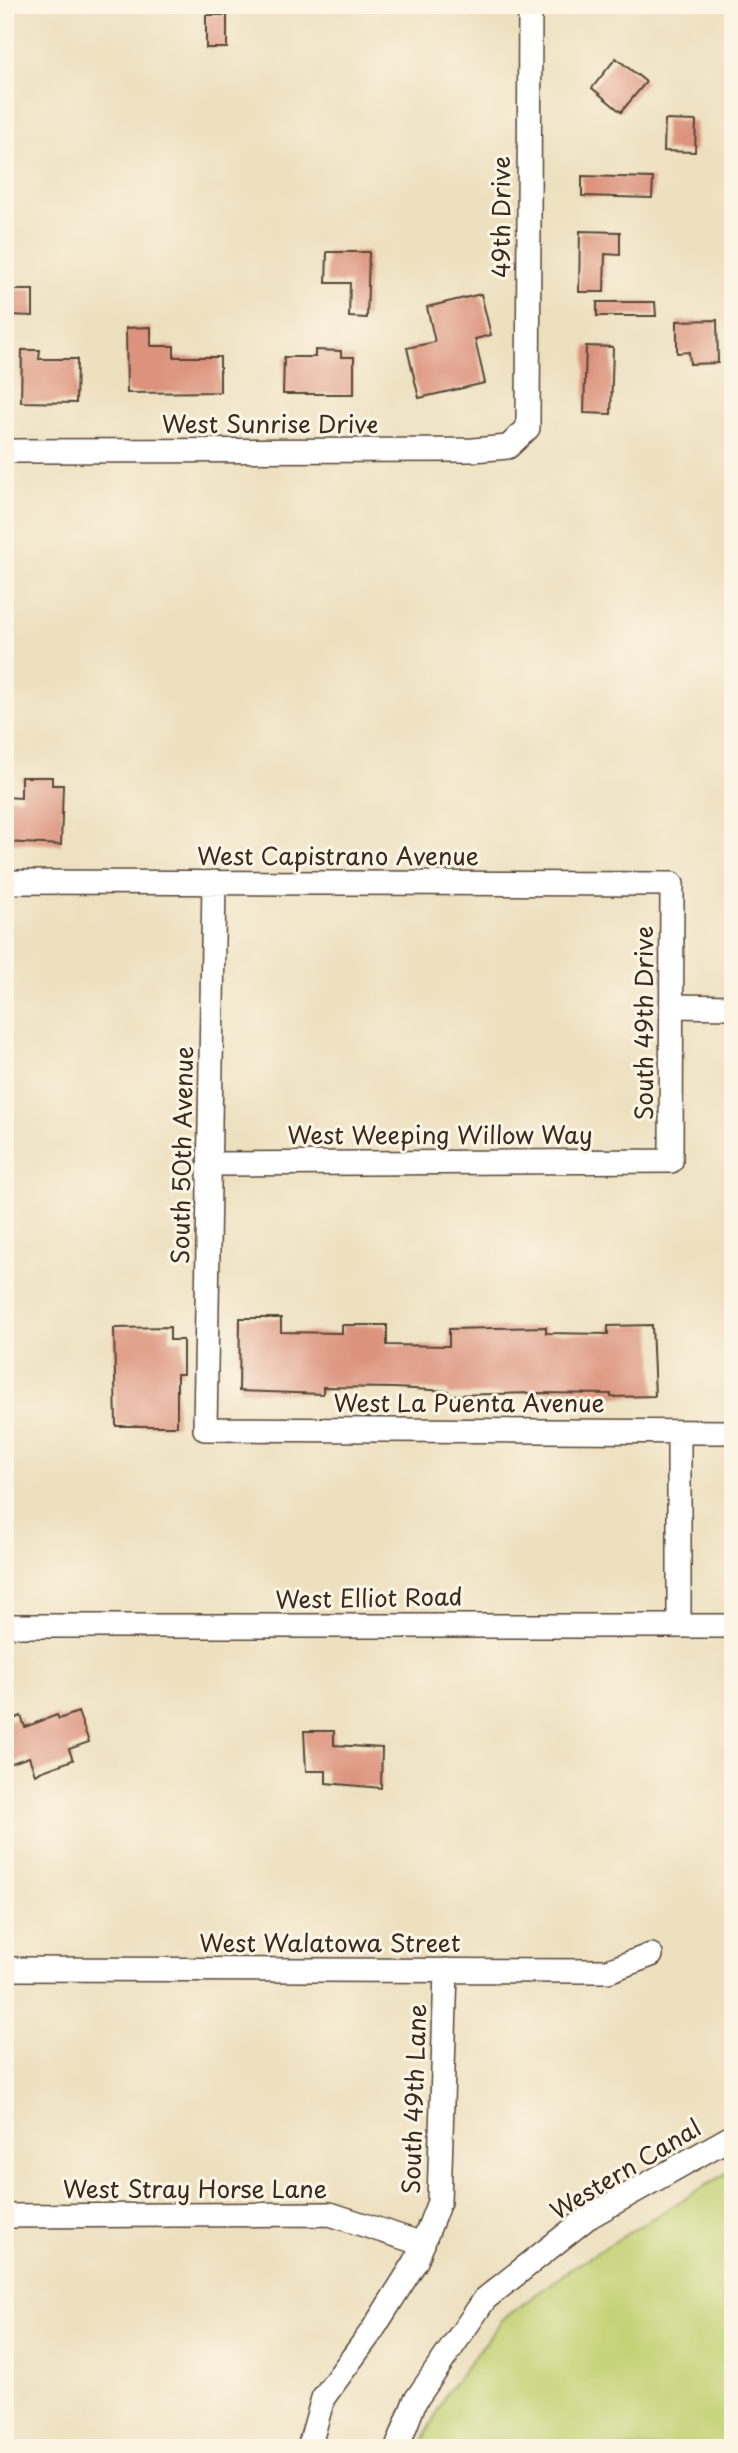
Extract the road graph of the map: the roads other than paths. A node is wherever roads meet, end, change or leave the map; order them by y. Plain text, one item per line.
1 (530, 5) edge
2 (527, 428) joint
3 (5, 452) edge
4 (5, 882) edge
5 (214, 882) junction
6 (672, 884) joint
7 (673, 1006) junction
8 (733, 1007) edge
9 (671, 1161) joint
10 (210, 1164) junction
11 (205, 1429) joint
12 (678, 1432) junction
13 (733, 1432) edge
14 (5, 1626) edge
15 (679, 1626) junction
16 (733, 1626) edge
17 (651, 1955) dead end
18 (5, 1969) edge
19 (446, 1970) junction
20 (733, 2136) edge
21 (5, 2216) edge
22 (423, 2244) junction
23 (309, 2448) edge
24 (397, 2448) edge

1 - 2 street, 49th Drive
2 - 3 street, West Sunrise Drive
4 - 5 street, West Capistrano Avenue
5 - 6 street, West Capistrano Avenue
5 - 10 street, South 50th Avenue
6 - 7 street, South 49th Drive
7 - 8 street
7 - 9 street, South 49th Drive
9 - 10 street, West Weeping Willow Way
10 - 11 street, South 50th Avenue
11 - 12 street, West La Puenta Avenue
12 - 13 street, West La Puenta Avenue
12 - 15 street
14 - 15 street, West Elliot Road
15 - 16 street, West Elliot Road
17 - 19 street, West Walatowa Street
18 - 19 street, West Walatowa Street
19 - 22 street, South 49th Lane
20 - 24 street, Western Canal
21 - 22 street, West Stray Horse Lane
22 - 23 street, South 49th Lane

